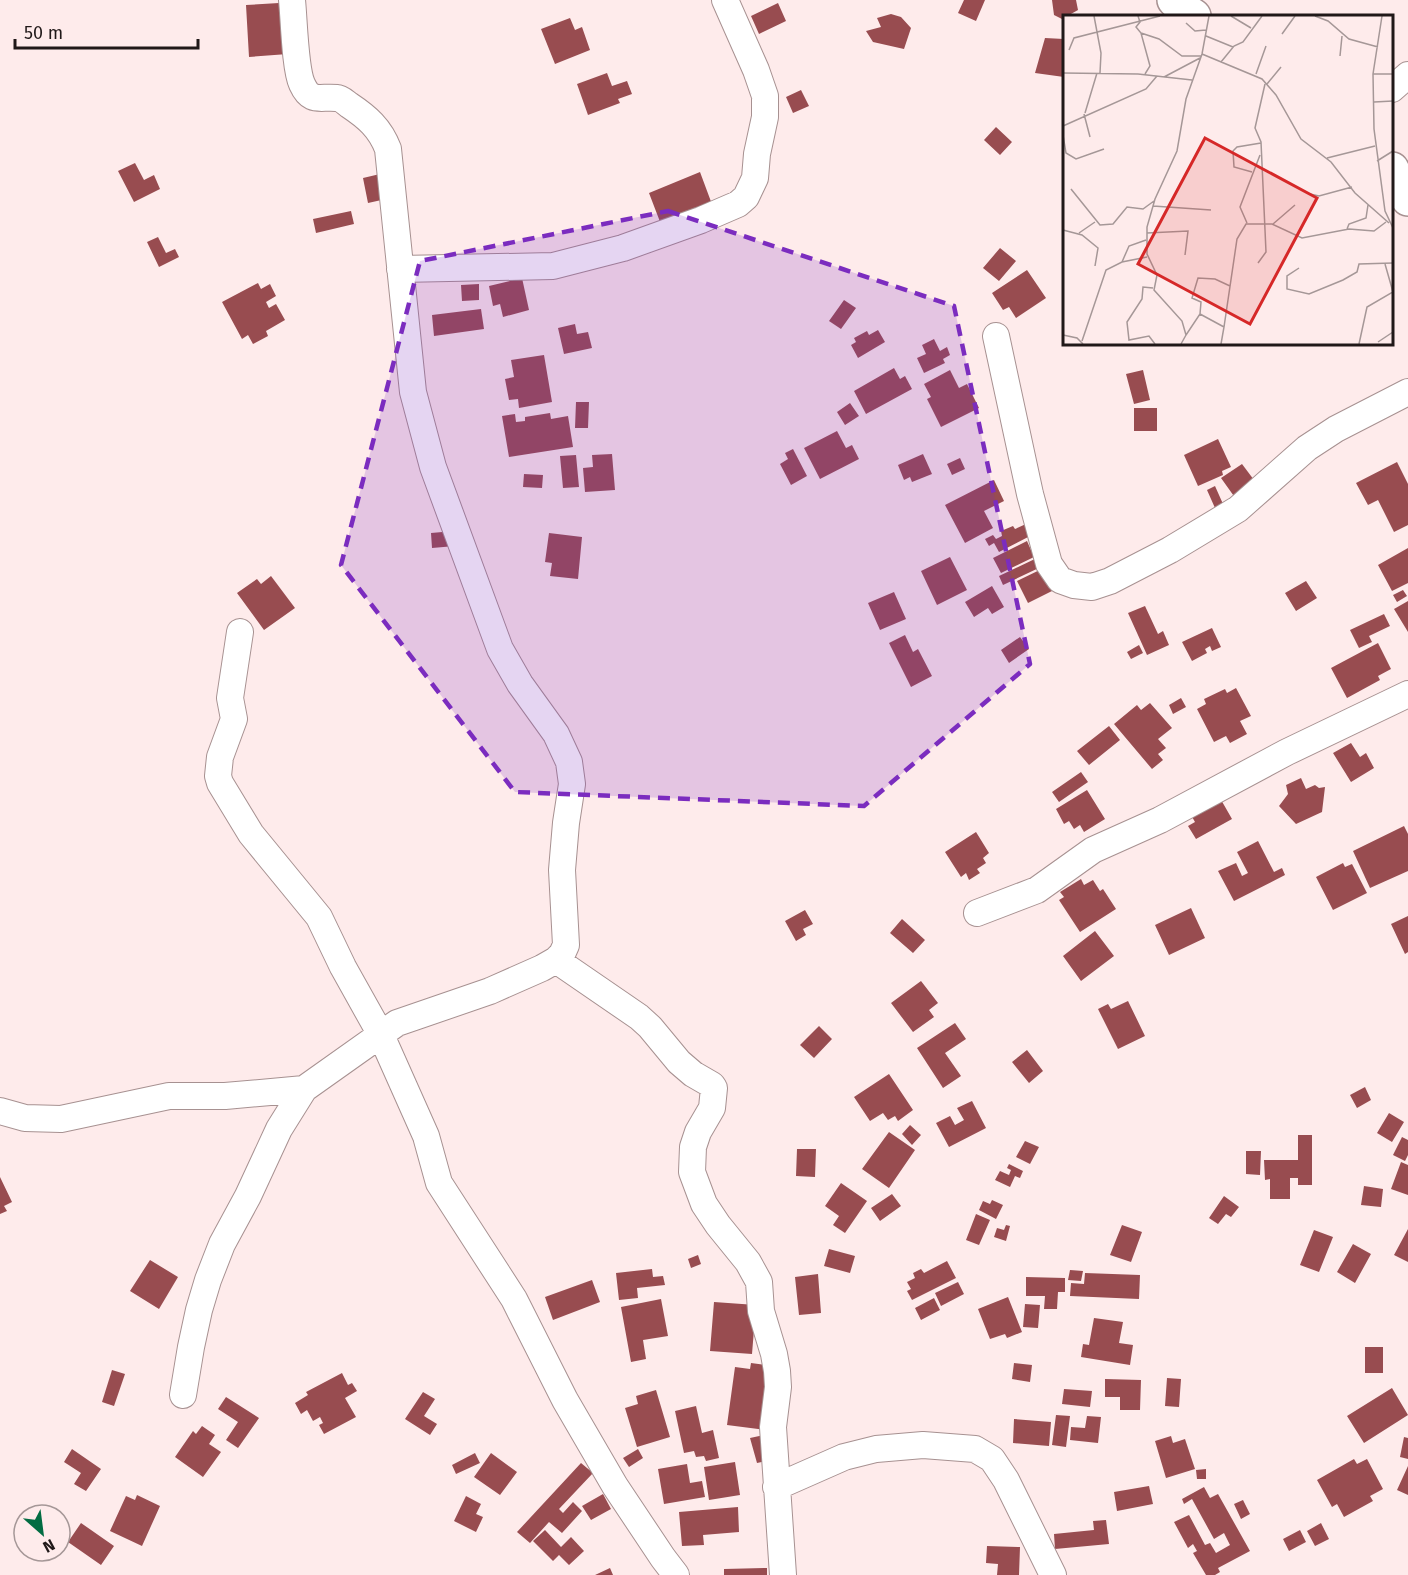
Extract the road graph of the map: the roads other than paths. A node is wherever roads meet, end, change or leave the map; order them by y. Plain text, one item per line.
1 (292, 0) edge
2 (725, 0) edge
3 (1174, 0) edge
4 (1192, 15) edge
5 (1408, 75) edge
6 (1393, 88) edge
7 (1393, 171) edge
8 (1408, 199) edge
9 (400, 269) junction
10 (996, 336) dead end
11 (1408, 392) edge
12 (240, 632) dead end
13 (1408, 694) edge
14 (977, 913) dead end
15 (556, 960) junction
16 (381, 1035) junction
17 (304, 1089) junction
18 (0, 1111) edge
19 (183, 1395) dead end
20 (776, 1487) junction
21 (676, 1575) edge
22 (783, 1575) edge
23 (1053, 1575) edge

1 - 9 street
2 - 9 street
3 - 4 street
5 - 6 street
7 - 8 street
9 - 15 street
10 - 11 street
12 - 16 street
13 - 14 street
15 - 16 street
15 - 20 street
16 - 17 street
16 - 21 street
17 - 18 street
17 - 19 street
20 - 22 street
20 - 23 street

